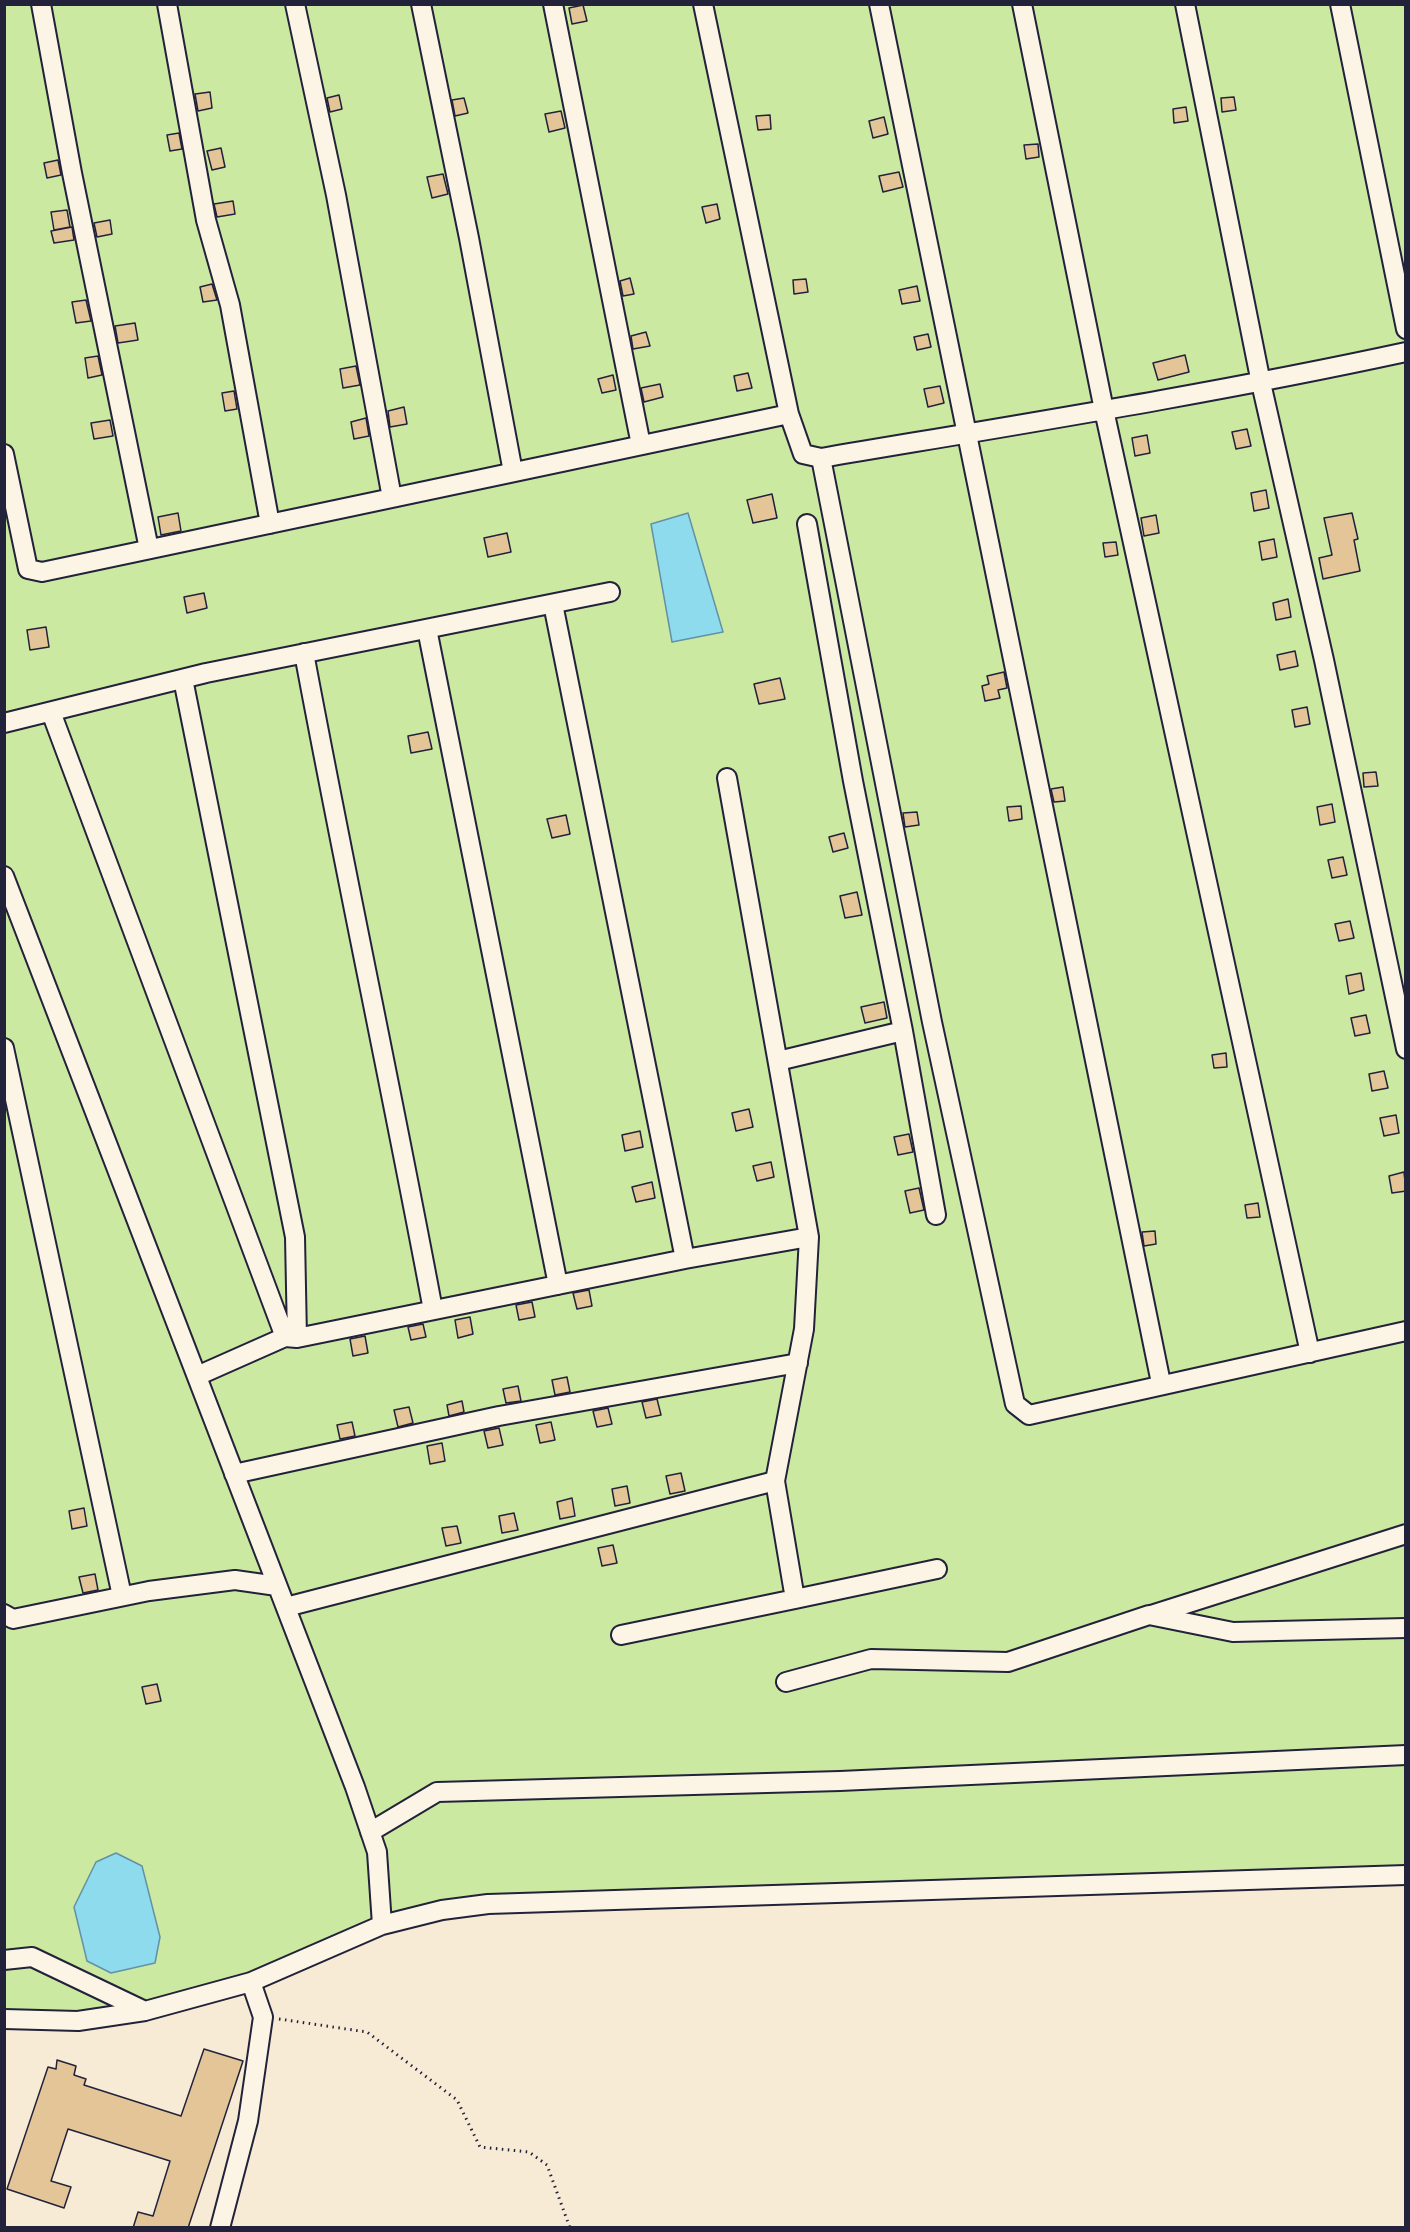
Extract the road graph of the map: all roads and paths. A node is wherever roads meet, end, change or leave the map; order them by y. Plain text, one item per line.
1 (41, 4) edge
2 (167, 4) edge
3 (294, 4) edge
4 (421, 4) edge
5 (553, 4) edge
6 (702, 4) edge
7 (879, 4) edge
8 (1022, 4) edge
9 (1185, 4) edge
10 (1340, 4) edge
11 (1406, 329) edge
12 (1406, 352) edge
13 (1261, 383) junction
14 (1104, 410) junction
15 (789, 414) junction
16 (967, 433) junction
17 (641, 445) junction
18 (4, 454) edge
19 (821, 458) junction
20 (513, 472) junction
21 (392, 498) junction
22 (270, 524) junction
23 (807, 524) dead end
24 (149, 549) junction
25 (610, 592) dead end
26 (553, 604) junction
27 (427, 629) junction
28 (304, 653) junction
29 (183, 679) junction
30 (51, 712) junction
31 (4, 723) edge
32 (727, 778) dead end
33 (4, 876) edge
34 (903, 1031) junction
35 (4, 1048) edge
36 (1406, 1049) edge
37 (778, 1061) junction
38 (936, 1215) dead end
39 (809, 1237) junction
40 (685, 1259) junction
41 (558, 1285) junction
42 (433, 1310) junction
43 (1406, 1330) edge
44 (291, 1338) junction
45 (1310, 1353) junction
46 (798, 1363) junction
47 (197, 1376) junction
48 (1161, 1383) junction
49 (234, 1474) junction
50 (775, 1481) junction
51 (1406, 1534) edge
52 (937, 1569) dead end
53 (277, 1586) junction
54 (122, 1596) junction
55 (795, 1599) junction
56 (286, 1607) junction
57 (4, 1614) edge
58 (1149, 1615) junction
59 (1406, 1628) edge
60 (621, 1635) dead end
61 (786, 1682) dead end
62 (1406, 1755) edge
63 (370, 1832) junction
64 (1406, 1875) edge
65 (382, 1925) junction
66 (4, 1960) edge
67 (251, 1982) junction
68 (145, 2012) junction
69 (263, 2017) junction
70 (4, 2019) edge
71 (220, 2228) edge
72 (570, 2228) edge

1 - 24 street
2 - 22 street
3 - 21 street
4 - 20 street
5 - 17 street
6 - 15 street
7 - 16 street
8 - 14 street
9 - 13 street
10 - 11 street
12 - 13 street
13 - 14 street
13 - 36 street
14 - 16 street
14 - 45 street
15 - 17 street
15 - 19 street
16 - 19 street
16 - 48 street
17 - 20 street
18 - 24 street
19 - 48 street
20 - 21 street
21 - 22 street
22 - 24 street
23 - 34 street
25 - 26 street
26 - 27 street
26 - 40 street
27 - 28 street
27 - 41 street
28 - 29 street
28 - 42 street
29 - 30 street
29 - 44 street
30 - 31 street
30 - 44 street
32 - 37 street
33 - 47 street
34 - 37 street
34 - 38 street
35 - 54 street
37 - 39 street
39 - 40 street
39 - 46 street
40 - 41 street
41 - 42 street
42 - 44 street
43 - 45 street
44 - 47 street
45 - 48 street
46 - 49 street
46 - 50 street
47 - 49 street
49 - 53 street
50 - 55 street
50 - 56 street
51 - 58 street
52 - 55 street
53 - 54 street
53 - 56 street
54 - 57 street
55 - 60 street
56 - 63 street
58 - 59 street
58 - 61 street
62 - 63 street
63 - 65 street
64 - 65 street
65 - 67 street
66 - 68 street
67 - 68 street
67 - 69 street
68 - 70 street
69 - 71 street
69 - 72 path

